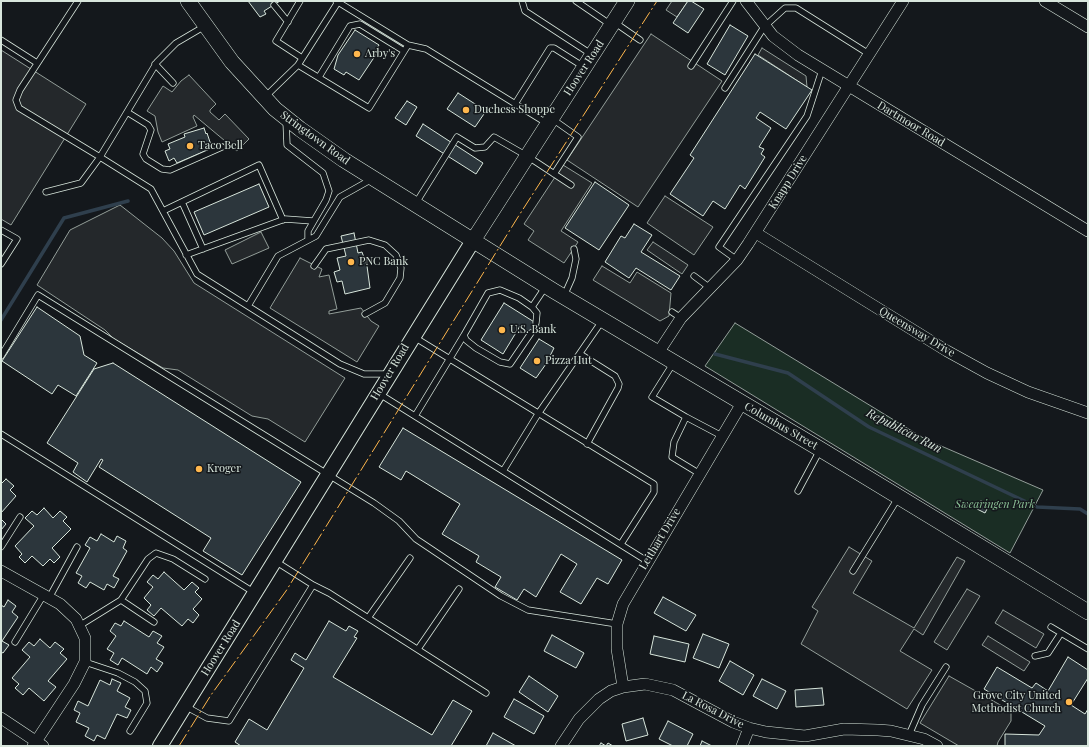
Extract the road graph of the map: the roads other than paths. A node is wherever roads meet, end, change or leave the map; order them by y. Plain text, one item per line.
1 (78, 1) edge
2 (188, 1) edge
3 (300, 1) edge
4 (337, 1) edge
5 (522, 1) edge
6 (576, 1) edge
7 (627, 1) edge
8 (903, 1) edge
9 (1045, 1) edge
10 (731, 2) edge
11 (747, 2) edge
12 (274, 5) dead end
13 (288, 22) junction
14 (613, 24) junction
15 (205, 26) junction
16 (764, 27) junction
17 (1088, 27) edge
18 (1, 40) edge
19 (640, 40) dead end
20 (408, 46) junction
21 (404, 51) junction
22 (869, 54) junction
23 (302, 58) junction
24 (588, 61) junction
25 (37, 63) junction
26 (155, 64) junction
27 (298, 65) junction
28 (690, 66) dead end
29 (822, 70) junction
30 (319, 77) junction
31 (173, 83) dead end
32 (848, 86) junction
33 (725, 88) dead end
34 (264, 97) junction
35 (515, 104) junction
36 (127, 112) junction
37 (286, 118) junction
38 (549, 121) junction
39 (222, 147) dead end
40 (527, 156) junction
41 (100, 157) junction
42 (554, 174) junction
43 (374, 178) junction
44 (571, 185) dead end
45 (46, 192) dead end
46 (182, 202) junction
47 (415, 204) junction
48 (163, 211) junction
49 (282, 220) junction
50 (313, 221) junction
51 (1, 230) edge
52 (1088, 231) edge
53 (756, 233) junction
54 (308, 239) junction
55 (474, 239) junction
56 (203, 249) junction
57 (574, 249) dead end
58 (186, 255) junction
59 (737, 260) junction
60 (1, 264) edge
61 (314, 266) dead end
62 (694, 276) dead end
63 (546, 286) junction
64 (710, 288) junction
65 (564, 296) junction
66 (248, 306) junction
67 (532, 307) junction
68 (365, 314) dead end
69 (603, 319) junction
70 (536, 324) dead end
71 (531, 333) dead end
72 (464, 335) junction
73 (412, 336) junction
74 (658, 353) junction
75 (580, 354) junction
76 (1, 356) edge
77 (448, 359) junction
78 (674, 362) junction
79 (389, 374) junction
80 (378, 393) junction
81 (742, 403) junction
82 (1088, 413) edge
83 (538, 414) junction
84 (414, 416) junction
85 (686, 417) junction
86 (1, 434) edge
87 (722, 436) junction
88 (587, 444) junction
89 (820, 449) junction
90 (503, 471) junction
91 (328, 474) junction
92 (700, 474) junction
93 (798, 491) dead end
94 (899, 496) junction
95 (20, 517) dead end
96 (621, 544) junction
97 (1, 547) edge
98 (77, 547) dead end
99 (410, 558) dead end
100 (275, 561) junction
101 (648, 561) junction
102 (853, 571) dead end
103 (1, 572) edge
104 (205, 579) dead end
105 (313, 585) junction
106 (459, 589) dead end
107 (255, 593) junction
108 (46, 597) junction
109 (121, 600) junction
110 (1088, 612) edge
111 (368, 618) junction
112 (154, 622) dead end
113 (617, 624) junction
114 (79, 626) junction
115 (1051, 627) dead end
116 (1061, 633) junction
117 (15, 642) dead end
118 (1088, 649) edge
119 (418, 650) junction
120 (1035, 656) dead end
121 (85, 662) junction
122 (946, 668) dead end
123 (623, 687) junction
124 (486, 693) dead end
125 (185, 706) junction
126 (1, 718) edge
127 (748, 728) junction
128 (130, 731) dead end
129 (909, 735) junction
130 (37, 744) edge
131 (160, 746) edge
132 (561, 746) edge
133 (742, 746) edge
134 (937, 746) edge

1 - 25 lane
2 - 15 main road, Stringtown Road
3 - 13 lane
4 - 20 lane
4 - 23 lane
5 - 24 lane
6 - 14 lane
7 - 14 main road, Hoover Road
8 - 22 street, Knapp Drive
9 - 17 street
10 - 28 lane
11 - 16 street, Dartmoor Road
12 - 13 lane
13 - 23 lane
14 - 19 lane
14 - 24 main road, Hoover Road
15 - 26 lane
15 - 34 main road, Stringtown Road
16 - 22 lane
16 - 29 street, Dartmoor Road
16 - 33 lane
18 - 25 lane
20 - 21 lane
20 - 35 lane
21 - 30 lane
21 - 30 lane
22 - 32 street, Knapp Drive
23 - 27 lane
24 - 35 lane
24 - 38 main road, Hoover Road
25 - 41 lane
26 - 31 lane
26 - 36 lane
27 - 30 lane
27 - 34 lane
29 - 32 street, Dartmoor Road
29 - 59 lane
32 - 52 street, Dartmoor Road
32 - 53 street, Knapp Drive
34 - 37 main road, Stringtown Road
35 - 38 lane
36 - 39 lane
36 - 41 lane
37 - 43 main road, Stringtown Road
37 - 50 lane
38 - 40 main road, Hoover Road
38 - 42 lane
40 - 42 lane
40 - 47 lane
40 - 55 main road, Hoover Road
41 - 45 lane
41 - 48 lane
42 - 44 lane
43 - 47 main road, Stringtown Road
43 - 54 lane
46 - 48 lane
46 - 49 lane
46 - 56 lane
47 - 55 main road, Stringtown Road
48 - 58 lane
49 - 50 lane
49 - 56 lane
50 - 54 lane
51 - 60 lane
53 - 59 street, Knapp Drive
53 - 82 street, Queensway Drive
54 - 66 lane
55 - 63 main road, Columbus Street
55 - 73 street, Hoover Road
56 - 58 lane
57 - 65 lane
58 - 66 lane
59 - 64 street, Knapp Drive
61 - 68 lane
62 - 64 lane
63 - 65 main road, Columbus Street
63 - 67 lane
64 - 74 street, Knapp Drive
65 - 69 main road, Columbus Street
66 - 79 lane
67 - 70 lane
67 - 72 lane
69 - 74 main road, Columbus Street
69 - 75 lane
71 - 72 lane
72 - 77 lane
73 - 77 lane
73 - 79 street, Hoover Road
74 - 78 main road, Columbus Street
75 - 83 lane
75 - 88 lane
76 - 91 lane
77 - 83 lane
77 - 84 lane
78 - 81 main road, Columbus Street
78 - 85 lane
79 - 80 street, Hoover Road
80 - 84 lane
80 - 91 street, Hoover Road
81 - 87 street, Leithart Drive
81 - 89 main road, Columbus Street
83 - 88 lane
83 - 90 lane
84 - 90 lane
85 - 87 lane
85 - 92 lane
86 - 107 lane
87 - 92 street, Leithart Drive
88 - 96 lane
89 - 93 lane
89 - 94 main road, Columbus Street
90 - 96 lane
91 - 100 street, Hoover Road
91 - 113 lane
92 - 101 street, Leithart Drive
94 - 102 lane
94 - 110 main road, Columbus Street
95 - 97 lane
96 - 101 lane
98 - 108 lane
99 - 111 lane
100 - 105 lane
100 - 107 street, Hoover Road
101 - 113 street, Leithart Drive
103 - 108 street
104 - 109 lane
105 - 111 lane
105 - 125 lane
106 - 119 lane
107 - 125 street, Hoover Road
108 - 114 street
108 - 117 lane
109 - 112 lane
109 - 114 lane
111 - 119 lane
113 - 123 street, Leithart Drive
114 - 121 street
115 - 116 lane
116 - 118 lane
116 - 120 lane
119 - 124 lane
121 - 128 lane
121 - 130 street
122 - 129 lane
123 - 127 street, La Rosa Drive
123 - 132 street, La Rosa Drive
125 - 131 street, Hoover Road
126 - 130 street
127 - 129 street, La Rosa Drive
127 - 133 street
129 - 134 street, La Rosa Drive

